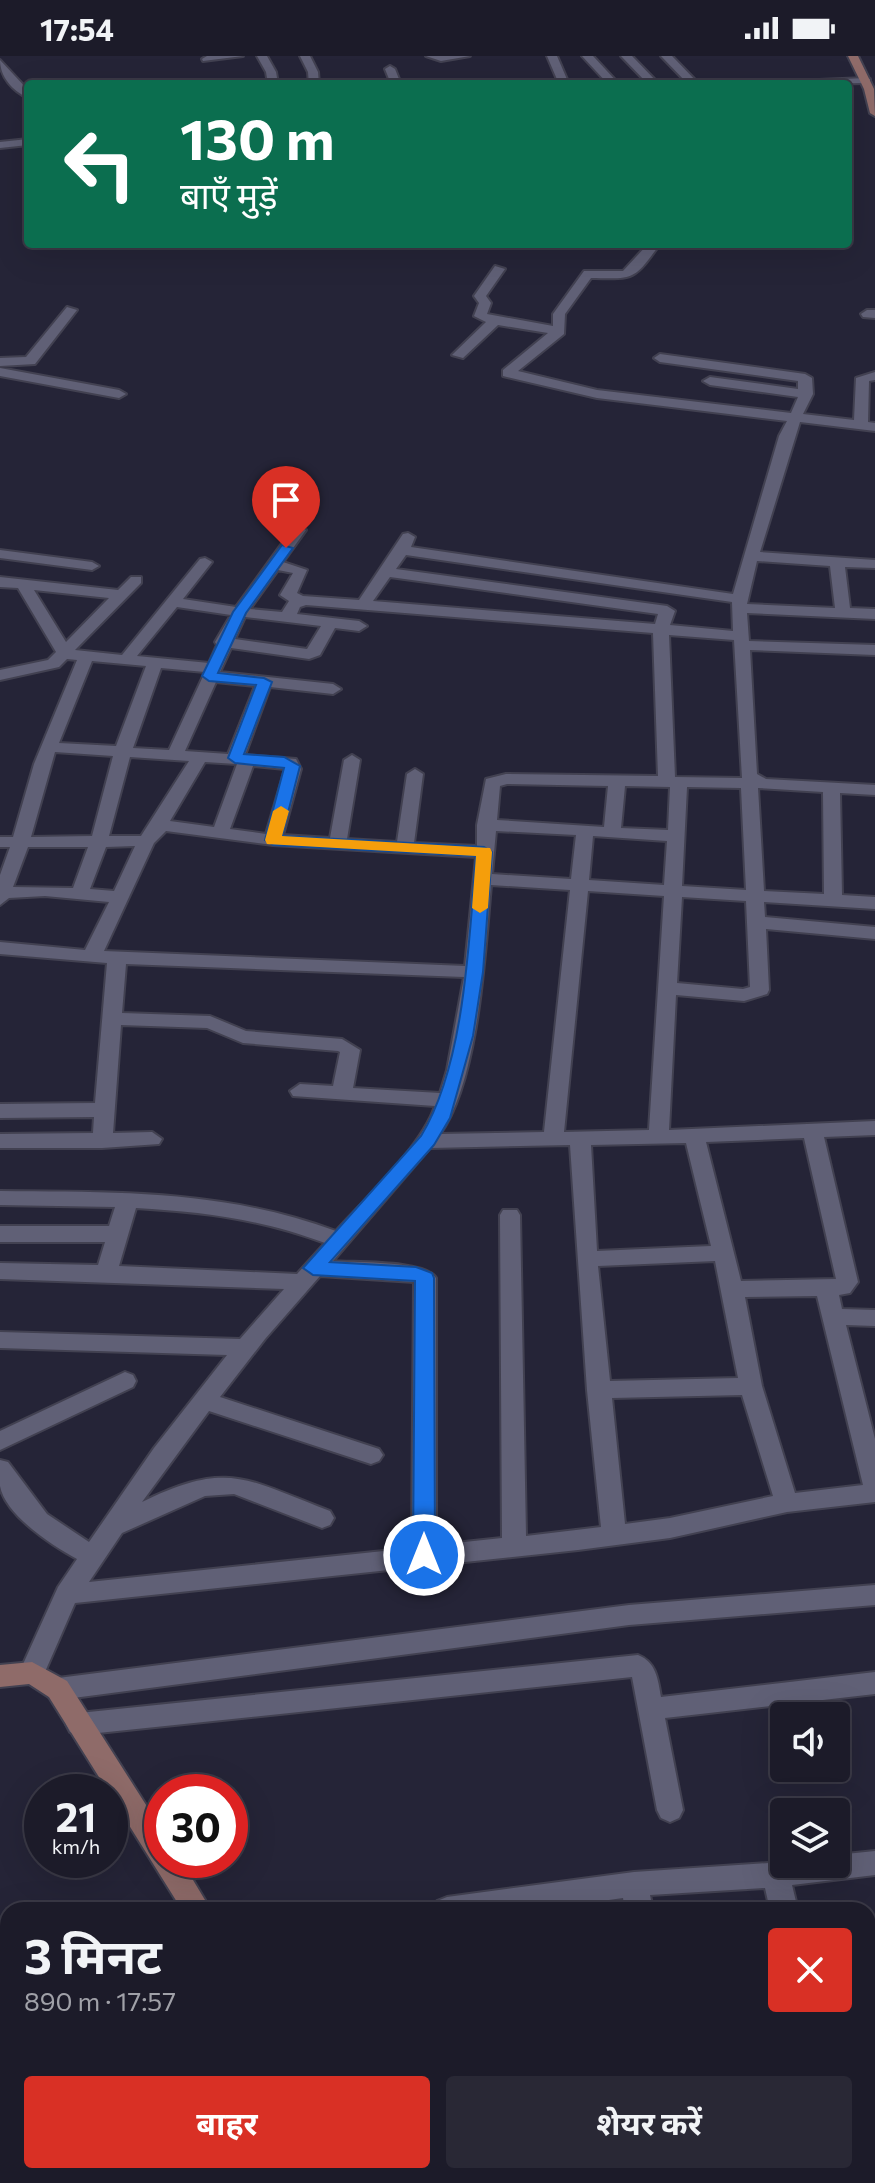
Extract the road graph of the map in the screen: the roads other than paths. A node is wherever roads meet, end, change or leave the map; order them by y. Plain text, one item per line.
1 (238, 56) edge
2 (262, 56) edge
3 (305, 56) edge
4 (431, 56) edge
5 (465, 56) edge
6 (552, 56) edge
7 (587, 56) edge
8 (626, 56) edge
9 (666, 56) edge
10 (853, 56) edge
11 (207, 59) dead end
12 (0, 63) edge
13 (390, 69) dead end
14 (272, 80) edge
15 (314, 80) edge
16 (394, 80) edge
17 (562, 80) edge
18 (610, 80) edge
19 (650, 80) edge
20 (690, 80) edge
21 (866, 81) junction
22 (852, 82) edge
23 (24, 92) edge
24 (875, 113) edge
25 (24, 142) edge
26 (0, 145) edge
27 (651, 248) edge
28 (499, 269) dead end
29 (71, 310) dead end
30 (495, 321) junction
31 (560, 331) junction
32 (458, 355) dead end
33 (660, 358) dead end
34 (0, 362) edge
35 (0, 372) edge
36 (875, 376) edge
37 (710, 381) dead end
38 (119, 394) dead end
39 (806, 394) junction
40 (795, 416) junction
41 (868, 426) edge
42 (299, 530) dead end
43 (0, 554) edge
44 (751, 556) junction
45 (205, 562) dead end
46 (837, 562) junction
47 (875, 564) edge
48 (274, 565) junction
49 (92, 566) dead end
50 (387, 572) junction
51 (136, 580) dead end
52 (0, 582) edge
53 (23, 585) junction
54 (673, 590) junction
55 (121, 595) junction
56 (300, 600) junction
57 (172, 602) junction
58 (739, 604) junction
59 (362, 606) junction
60 (667, 611) junction
61 (240, 612) junction
62 (843, 612) junction
63 (875, 614) edge
64 (288, 617) junction
65 (331, 622) junction
66 (359, 626) dead end
67 (661, 629) junction
68 (741, 640) junction
69 (223, 642) junction
70 (875, 650) edge
71 (65, 654) junction
72 (86, 656) junction
73 (126, 660) junction
74 (155, 663) junction
75 (211, 672) junction
76 (0, 675) edge
77 (264, 682) junction
78 (333, 689) dead end
79 (49, 747) junction
80 (123, 751) junction
81 (175, 754) junction
82 (201, 756) junction
83 (241, 759) junction
84 (352, 760) dead end
85 (415, 774) dead end
86 (617, 781) junction
87 (673, 782) junction
88 (754, 783) junction
89 (831, 788) junction
90 (875, 790) edge
91 (486, 825) junction
92 (585, 831) junction
93 (612, 832) junction
94 (220, 833) junction
95 (152, 834) junction
96 (677, 836) junction
97 (100, 839) junction
98 (273, 840) junction
99 (21, 841) junction
100 (0, 842) edge
101 (337, 845) junction
102 (405, 848) junction
103 (484, 852) junction
104 (482, 879) junction
105 (579, 884) junction
106 (675, 891) junction
107 (80, 892) junction
108 (1, 895) edge
109 (753, 896) junction
110 (120, 897) junction
111 (833, 900) junction
112 (875, 903) edge
113 (755, 922) junction
114 (875, 933) edge
115 (0, 948) edge
116 (92, 956) junction
117 (117, 957) junction
118 (474, 972) junction
119 (667, 988) junction
120 (112, 1019) junction
121 (300, 1091) dead end
122 (342, 1093) junction
123 (447, 1100) junction
124 (105, 1110) junction
125 (0, 1111) edge
126 (875, 1128) edge
127 (812, 1131) junction
128 (695, 1136) junction
129 (659, 1137) junction
130 (580, 1138) junction
131 (152, 1139) dead end
132 (553, 1139) junction
133 (0, 1141) edge
134 (102, 1141) junction
135 (428, 1141) junction
136 (0, 1198) edge
137 (127, 1202) junction
138 (510, 1215) dead end
139 (0, 1234) edge
140 (117, 1234) junction
141 (339, 1240) junction
142 (721, 1253) junction
143 (587, 1259) junction
144 (0, 1271) edge
145 (106, 1273) junction
146 (307, 1275) junction
147 (826, 1288) junction
148 (732, 1289) junction
149 (836, 1317) junction
150 (875, 1318) edge
151 (0, 1340) edge
152 (246, 1347) junction
153 (125, 1381) dead end
154 (751, 1386) junction
155 (598, 1390) junction
156 (203, 1400) junction
157 (0, 1441) edge
158 (371, 1455) dead end
159 (0, 1469) edge
160 (875, 1485) edge
161 (875, 1493) edge
162 (787, 1503) junction
163 (322, 1518) dead end
164 (115, 1526) junction
165 (614, 1535) junction
166 (514, 1546) junction
167 (424, 1555) junction
168 (93, 1556) junction
169 (67, 1594) junction
170 (875, 1595) edge
171 (32, 1673) junction
172 (0, 1676) edge
173 (875, 1683) edge
174 (58, 1689) junction
175 (649, 1709) junction
176 (79, 1724) junction
177 (670, 1810) dead end
178 (144, 1826) edge
179 (875, 1863) edge
180 (850, 1866) edge
181 (770, 1876) edge
182 (177, 1878) edge
183 (777, 1878) edge
184 (637, 1897) edge
185 (192, 1902) edge
186 (568, 1902) edge
187 (782, 1902) edge

1 - 11 street
2 - 14 street
3 - 15 street
4 - 5 street
6 - 17 street
7 - 18 street
8 - 19 street
9 - 20 street
10 - 21 street
12 - 23 street
13 - 16 street
21 - 22 street
21 - 24 street
25 - 26 street
27 - 31 street
28 - 30 street
29 - 34 street
30 - 31 street
30 - 32 street
31 - 40 street
33 - 39 street
35 - 38 street
36 - 41 street
37 - 39 street
39 - 40 street
40 - 41 street
40 - 44 street
42 - 48 street
43 - 49 street
44 - 46 street
44 - 58 street
45 - 57 street
46 - 47 street
46 - 62 street
48 - 56 street
48 - 61 street
50 - 54 street
50 - 59 street
50 - 60 street
51 - 55 street
52 - 53 street
53 - 55 street
53 - 71 street
54 - 58 street
54 - 60 street
55 - 71 street
56 - 59 street
56 - 64 street
57 - 61 street
57 - 73 street
58 - 62 street
58 - 68 street
59 - 67 street
60 - 67 street
61 - 64 street
61 - 69 street
62 - 63 street
64 - 65 street
65 - 66 street
65 - 69 street
67 - 68 street
67 - 87 street
68 - 70 street
68 - 88 street
69 - 75 street
71 - 72 street
71 - 76 street
72 - 73 street
72 - 79 street
73 - 74 street
74 - 75 street
74 - 80 street
75 - 77 street
75 - 81 street
77 - 78 street
77 - 83 street
79 - 80 street
79 - 99 street
80 - 81 street
80 - 97 street
81 - 82 street
82 - 83 street
82 - 95 street
83 - 94 street
83 - 98 street
84 - 101 street
85 - 102 street
86 - 87 street
86 - 91 street
86 - 93 street
87 - 88 street
87 - 96 street
88 - 89 street
88 - 109 street
89 - 90 street
89 - 111 street
91 - 92 street
91 - 103 street
92 - 93 street
92 - 105 street
93 - 96 street
94 - 95 street
94 - 98 street
95 - 97 street
95 - 110 street
96 - 106 street
97 - 99 street
97 - 107 street
98 - 101 street
99 - 100 street
99 - 108 street
101 - 102 street
102 - 103 street
103 - 104 street
104 - 105 street
104 - 118 street
105 - 106 street
105 - 132 street
106 - 109 street
106 - 119 street
107 - 108 street
107 - 110 street
109 - 111 street
109 - 113 street
110 - 116 street
111 - 112 street
113 - 114 street
113 - 119 street
115 - 116 street
116 - 117 street
117 - 118 street
117 - 120 street
118 - 123 street
119 - 129 street
120 - 122 street
120 - 124 street
121 - 122 street
122 - 123 street
123 - 135 street
124 - 125 street
124 - 134 street
126 - 127 street
127 - 128 street
127 - 147 street
128 - 129 street
128 - 142 street
129 - 130 street
130 - 132 street
130 - 143 street
131 - 134 street
132 - 135 street
133 - 134 street
135 - 141 street
136 - 137 street
137 - 140 street
137 - 141 street
138 - 166 street
139 - 140 street
140 - 145 street
141 - 146 street
142 - 143 street
142 - 148 street
143 - 155 street
144 - 145 street
145 - 146 street
146 - 152 street
146 - 167 street
147 - 148 street
147 - 149 street
148 - 154 street
149 - 150 street
149 - 160 street
151 - 152 street
152 - 156 street
153 - 157 street
154 - 155 street
154 - 162 street
155 - 165 street
156 - 158 street
156 - 164 street
159 - 168 street
161 - 162 street
162 - 165 street
163 - 164 street
164 - 168 street
165 - 166 street
166 - 167 street
167 - 169 street
168 - 169 street
169 - 171 street
170 - 174 street
171 - 172 street
171 - 174 street
173 - 175 street
174 - 176 street
175 - 176 street
175 - 177 street
176 - 178 street
179 - 180 street
181 - 184 street
182 - 185 street
183 - 187 street
184 - 186 street

